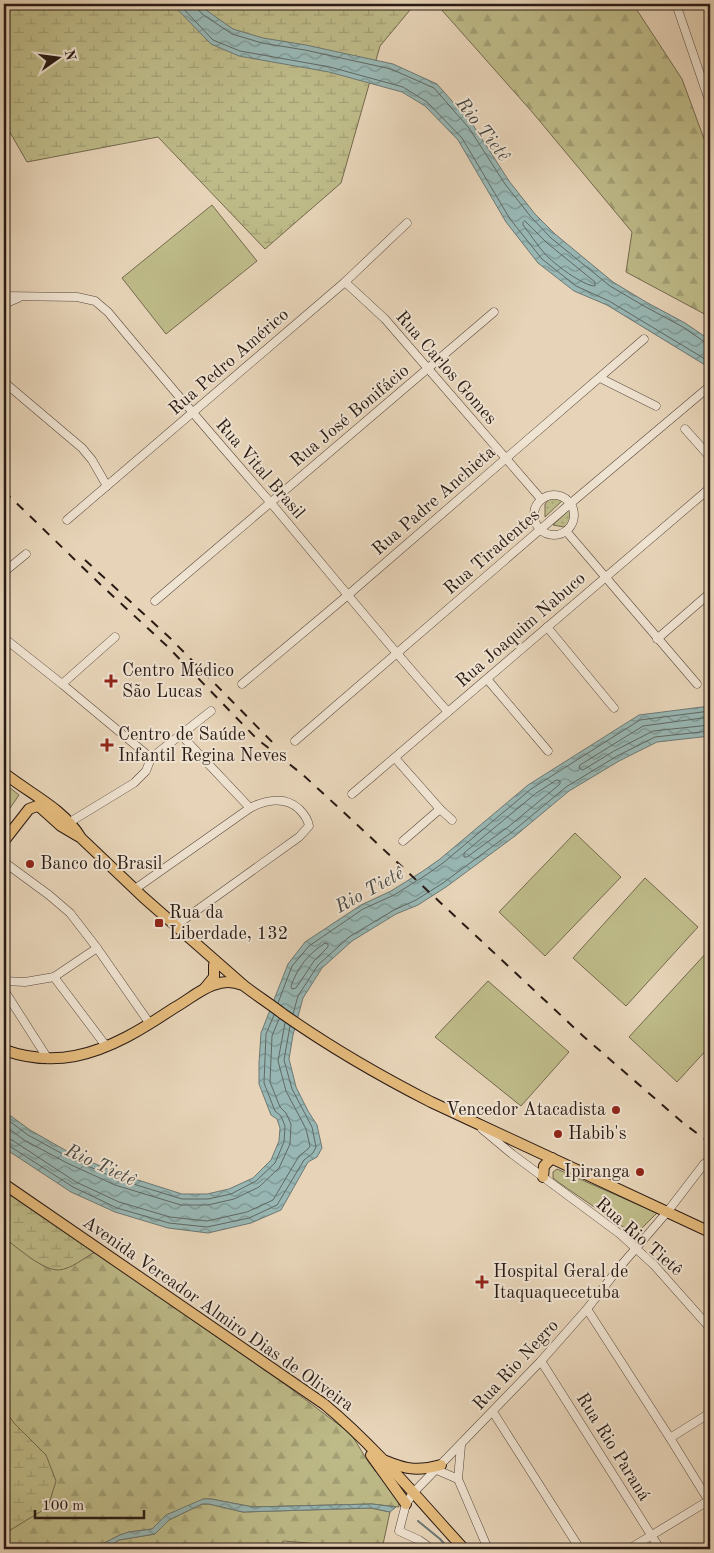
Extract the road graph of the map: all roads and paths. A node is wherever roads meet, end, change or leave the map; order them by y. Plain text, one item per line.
1 (676, 4) edge
2 (710, 102) edge
3 (407, 223) dead end
4 (345, 282) junction
5 (4, 296) edge
6 (23, 296) junction
7 (4, 303) edge
8 (494, 312) dead end
9 (644, 339) dead end
10 (428, 369) junction
11 (600, 378) junction
12 (4, 382) edge
13 (710, 386) edge
14 (656, 406) dead end
15 (192, 413) junction
16 (685, 429) dead end
17 (710, 457) edge
18 (505, 459) junction
19 (107, 486) junction
20 (710, 488) edge
21 (541, 499) junction
22 (271, 503) junction
23 (571, 503) junction
24 (67, 520) dead end
25 (540, 530) junction
26 (566, 531) junction
27 (26, 554) dead end
28 (4, 572) edge
29 (606, 577) junction
30 (710, 593) edge
31 (348, 595) junction
32 (155, 601) dead end
33 (547, 627) junction
34 (115, 637) dead end
35 (4, 638) edge
36 (657, 639) junction
37 (396, 654) junction
38 (487, 679) junction
39 (62, 684) junction
40 (242, 684) dead end
41 (697, 684) dead end
42 (614, 708) dead end
43 (211, 711) dead end
44 (448, 712) junction
45 (181, 735) junction
46 (295, 741) dead end
47 (548, 750) dead end
48 (151, 758) junction
49 (395, 758) junction
50 (4, 773) edge
51 (20, 786) junction
52 (352, 794) dead end
53 (250, 808) junction
54 (29, 809) junction
55 (440, 809) junction
56 (45, 811) junction
57 (452, 820) dead end
58 (70, 822) junction
59 (81, 838) junction
60 (403, 841) dead end
61 (4, 842) edge
62 (4, 862) edge
63 (135, 889) junction
64 (175, 926) junction
65 (192, 941) junction
66 (98, 948) junction
67 (214, 965) junction
68 (54, 977) junction
69 (4, 981) edge
70 (228, 981) junction
71 (243, 985) junction
72 (205, 989) junction
73 (4, 990) edge
74 (256, 995) junction
75 (150, 1024) junction
76 (106, 1046) junction
77 (4, 1050) edge
78 (48, 1060) junction
79 (471, 1120) junction
80 (552, 1158) junction
81 (704, 1164) tunnel mouth
82 (543, 1177) junction
83 (4, 1184) edge
84 (668, 1211) junction
85 (710, 1232) edge
86 (635, 1248) junction
87 (587, 1309) junction
88 (710, 1328) edge
89 (541, 1361) junction
90 (493, 1412) junction
91 (710, 1413) edge
92 (355, 1432) junction
93 (670, 1438) junction
94 (461, 1445) junction
95 (382, 1459) junction
96 (439, 1468) junction
97 (458, 1479) junction
98 (413, 1493) junction
99 (709, 1502) edge
100 (406, 1504) junction
101 (651, 1535) junction
102 (432, 1549) edge
103 (464, 1549) edge
104 (488, 1549) edge
105 (580, 1549) edge
106 (629, 1549) edge
107 (660, 1549) edge

1 - 2 street
3 - 4 street, Rua Pedro Américo
4 - 10 street, Rua Carlos Gomes
4 - 15 street, Rua Pedro Américo
5 - 6 street, Rua Vital Brasil
6 - 7 street, Rua Vital Brasil
6 - 15 street, Rua Vital Brasil
8 - 10 street, Rua José Bonifácio
9 - 11 street, Rua Padre Anchieta
10 - 18 street, Rua Carlos Gomes
10 - 22 street, Rua José Bonifácio
11 - 14 street
11 - 18 street, Rua Padre Anchieta
12 - 19 street
13 - 23 street, Rua Tiradentes
15 - 19 street, Rua Pedro Américo
15 - 22 street, Rua Vital Brasil
16 - 17 street
18 - 21 street, Rua Carlos Gomes
18 - 31 street, Rua Padre Anchieta
19 - 24 street, Rua Pedro Américo
20 - 29 street, Rua Joaquim Nabuco
21 - 23 street
21 - 25 street
22 - 31 street, Rua Vital Brasil
22 - 32 street, Rua José Bonifácio
23 - 25 street, Rua Tiradentes
23 - 26 street
25 - 26 street
25 - 37 street, Rua Tiradentes
26 - 29 street
27 - 28 street
29 - 33 street, Rua Joaquim Nabuco
29 - 36 street
30 - 36 street
31 - 37 street, Rua Vital Brasil
31 - 40 street, Rua Padre Anchieta
33 - 38 street, Rua Joaquim Nabuco
33 - 42 street
34 - 39 street
35 - 39 street
36 - 41 street
37 - 44 street, Rua Vital Brasil
37 - 46 street, Rua Tiradentes
38 - 44 street, Rua Joaquim Nabuco
38 - 47 street
39 - 48 street
43 - 45 street
44 - 49 street, Rua Joaquim Nabuco
45 - 48 street
45 - 53 street
48 - 58 street
49 - 52 street, Rua Joaquim Nabuco
49 - 55 street
50 - 51 main road
51 - 54 main road
51 - 58 main road
53 - 63 street
53 - 64 street
54 - 56 main road
54 - 61 main road
55 - 57 street
55 - 60 street
56 - 58 main road
56 - 59 main road
58 - 59 main road
59 - 63 main road
62 - 66 street
63 - 64 main road
64 - 65 main road
65 - 67 main road
65 - 71 main road
66 - 68 street
66 - 75 street
67 - 70 main road
67 - 72 main road
68 - 69 street
68 - 76 street
70 - 71 main road
70 - 72 main road
70 - 74 main road
71 - 74 main road
72 - 75 main road
73 - 78 street
74 - 79 main road
75 - 76 main road
76 - 78 main road
77 - 78 main road
79 - 80 main road
79 - 82 street, Rua Rio Tietê
80 - 82 main road
80 - 84 main road
81 - 84 street, Rua Rio Negro
82 - 86 street, Rua Rio Tietê
83 - 92 main road, Avenida Vereador Almiro Dias de Oliveira
84 - 85 main road
84 - 86 street, Rua Rio Negro
86 - 87 street, Rua Rio Negro
86 - 88 street, Rua Rio Tietê
87 - 89 street, Rua Rio Negro
87 - 93 street
89 - 90 street, Rua Rio Negro
89 - 101 street, Rua Rio Paraná
90 - 94 street, Rua Rio Negro
90 - 105 street
91 - 93 street
92 - 95 main road, Avenida Vereador Almiro Dias de Oliveira
92 - 100 main road
93 - 99 street
94 - 96 street, Rua Rio Negro
94 - 97 street
95 - 96 main road
95 - 98 main road, Avenida Vereador Almiro Dias de Oliveira
96 - 97 street
96 - 98 street, Rua Rio Negro
97 - 104 street
98 - 100 street, Rua Rio Negro
98 - 103 main road, Avenida Vereador Almiro Dias de Oliveira
99 - 101 street
100 - 102 street, Rua Rio Negro
101 - 106 street
101 - 107 street, Rua Rio Paraná

